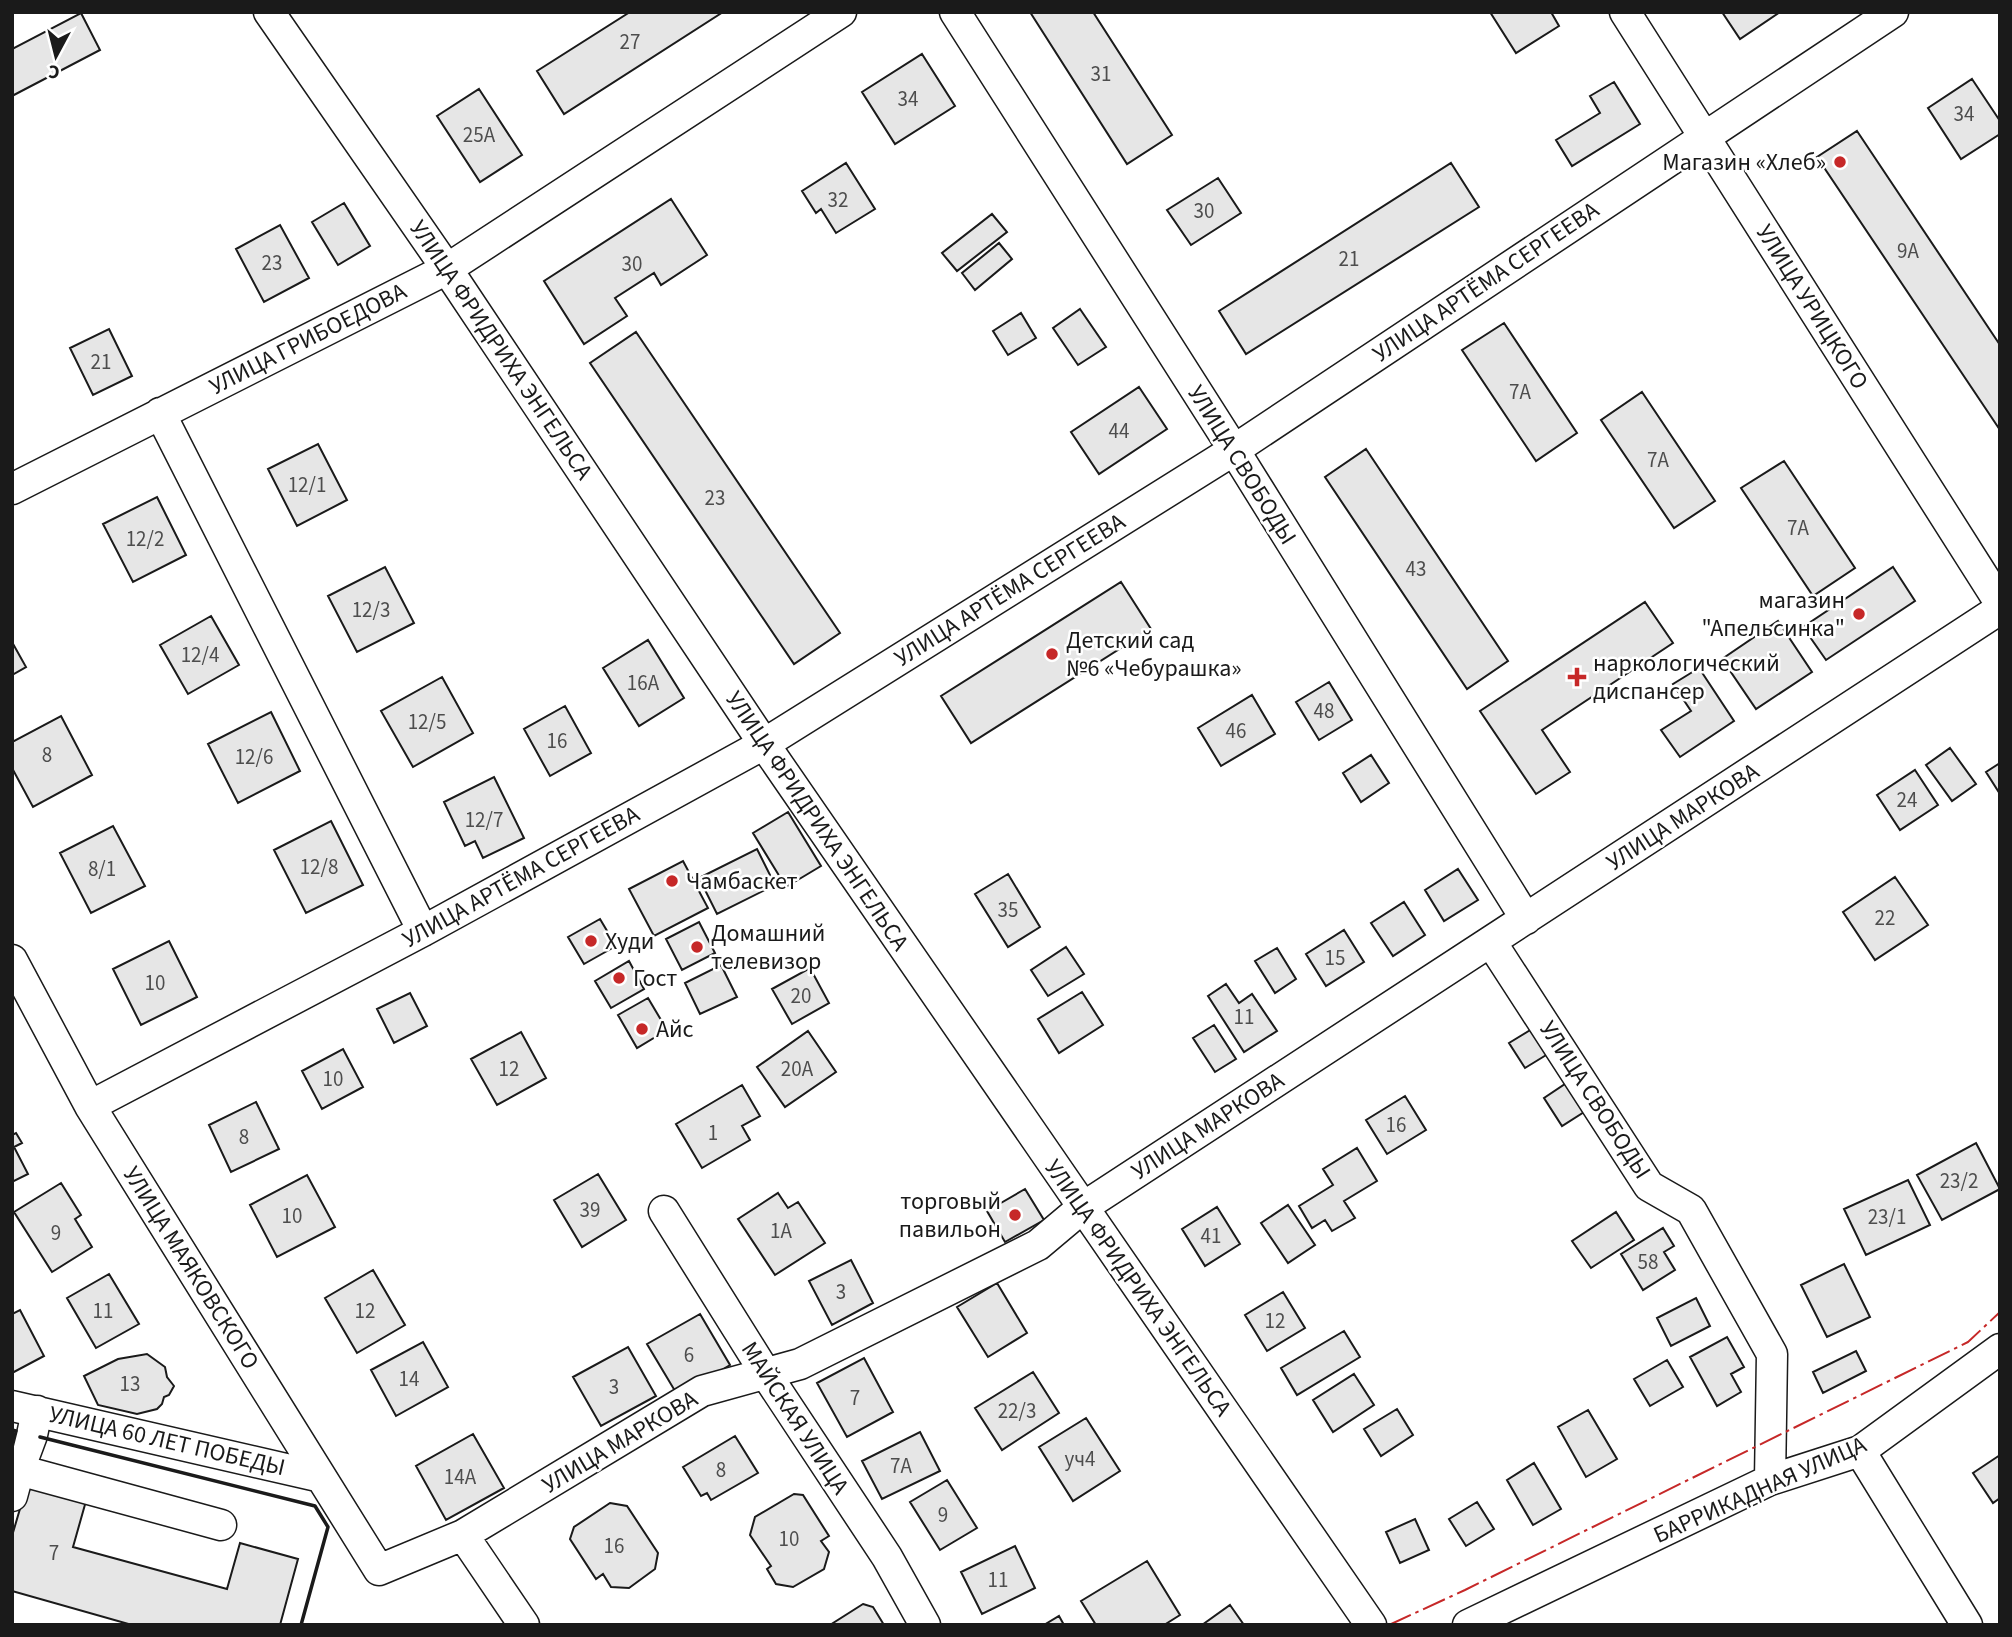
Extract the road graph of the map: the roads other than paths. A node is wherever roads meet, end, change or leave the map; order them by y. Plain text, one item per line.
1 (269, 12) edge
2 (841, 12) edge
3 (956, 12) edge
4 (1625, 12) edge
5 (1893, 12) edge
6 (1704, 136) junction
7 (447, 269) junction
8 (159, 413) junction
9 (1234, 450) junction
10 (12, 489) edge
11 (2000, 603) edge
12 (2000, 609) edge
13 (764, 744) junction
14 (1526, 919) junction
15 (423, 931) junction
16 (1491, 942) junction
17 (12, 960) edge
18 (90, 1106) junction
19 (1082, 1208) junction
20 (664, 1211) dead end
21 (2000, 1349) edge
22 (766, 1374) junction
23 (25, 1408) edge
24 (1860, 1451) junction
25 (321, 1477) junction
26 (1770, 1480) junction
27 (16, 1483) edge
28 (221, 1525) dead end
29 (463, 1535) junction
30 (379, 1570) joint
31 (524, 1625) edge
32 (925, 1625) edge
33 (1371, 1625) edge
34 (1468, 1625) edge
35 (1967, 1625) edge

1 - 7 street, УЛИЦА ФРИДРИХА ЭНГЕЛЬСА
2 - 7 street, УЛИЦА ГРИБОЕДОВА
3 - 9 street, УЛИЦА СВОБОДЫ
4 - 6 street, УЛИЦА УРИЦКОГО
5 - 6 street, УЛИЦА АРТЁМА СЕРГЕЕВА
6 - 9 street, УЛИЦА АРТЁМА СЕРГЕЕВА
6 - 11 street, УЛИЦА УРИЦКОГО
7 - 8 street, УЛИЦА ГРИБОЕДОВА
7 - 13 street, УЛИЦА ФРИДРИХА ЭНГЕЛЬСА
8 - 10 street, УЛИЦА ГРИБОЕДОВА
8 - 15 street
9 - 13 street, УЛИЦА АРТЁМА СЕРГЕЕВА
9 - 14 street, УЛИЦА СВОБОДЫ
12 - 14 street, УЛИЦА МАРКОВА
13 - 15 street, УЛИЦА АРТЁМА СЕРГЕЕВА
13 - 19 street, УЛИЦА ФРИДРИХА ЭНГЕЛЬСА
14 - 16 street, УЛИЦА МАРКОВА
15 - 18 street, УЛИЦА АРТЁМА СЕРГЕЕВА
16 - 19 street, УЛИЦА МАРКОВА
16 - 26 street, УЛИЦА СВОБОДЫ
17 - 18 street, УЛИЦА МАЯКОВСКОГО
18 - 25 street, УЛИЦА МАЯКОВСКОГО
19 - 22 street, УЛИЦА МАРКОВА
19 - 33 street, УЛИЦА ФРИДРИХА ЭНГЕЛЬСА
20 - 22 street, МАЙСКАЯ УЛИЦА
21 - 24 street, БАРРИКАДНАЯ УЛИЦА
22 - 29 street, УЛИЦА МАРКОВА
22 - 32 street, МАЙСКАЯ УЛИЦА
23 - 25 street, УЛИЦА 60 ЛЕТ ПОБЕДЫ
23 - 27 street
24 - 26 street, БАРРИКАДНАЯ УЛИЦА
24 - 35 street
25 - 30 street, УЛИЦА МАЯКОВСКОГО
26 - 34 street, БАРРИКАДНАЯ УЛИЦА
27 - 28 street
29 - 30 street, УЛИЦА МАРКОВА
29 - 31 street

